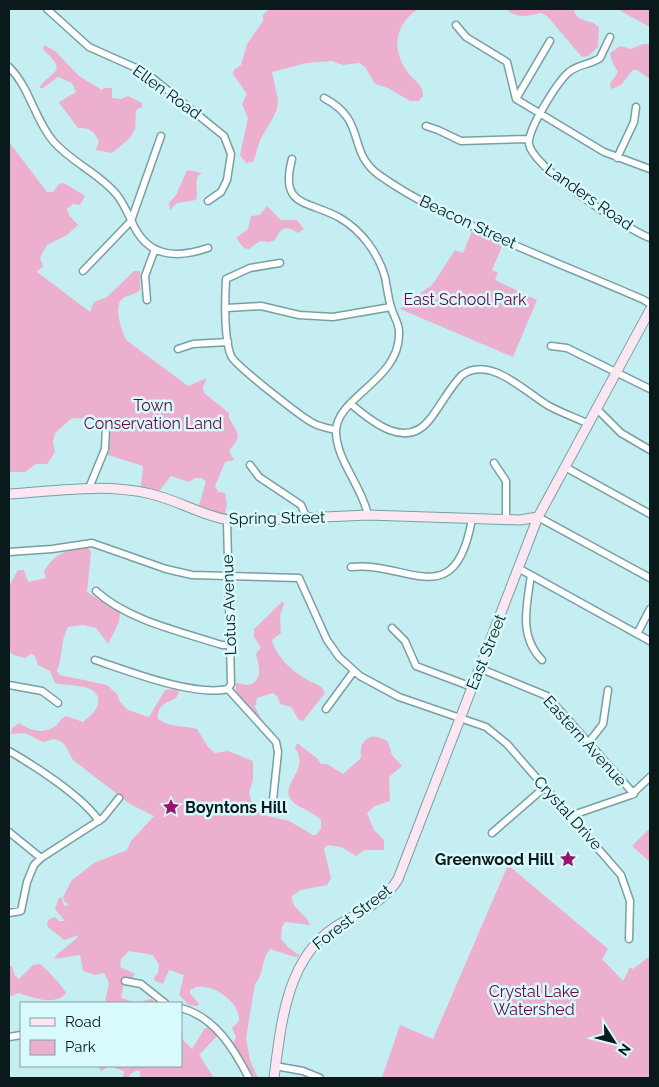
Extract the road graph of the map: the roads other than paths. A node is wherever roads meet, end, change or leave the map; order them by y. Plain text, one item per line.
1 (47, 9) edge
2 (456, 25) dead end
3 (610, 37) dead end
4 (550, 41) dead end
5 (10, 71) edge
6 (324, 98) dead end
7 (516, 98) junction
8 (636, 107) dead end
9 (541, 114) junction
10 (426, 126) dead end
11 (161, 136) dead end
12 (529, 140) junction
13 (617, 158) junction
14 (292, 159) dead end
15 (650, 169) edge
16 (208, 201) dead end
17 (131, 221) junction
18 (650, 238) edge
19 (208, 248) dead end
20 (155, 249) junction
21 (280, 263) dead end
22 (83, 271) dead end
23 (147, 300) dead end
24 (650, 304) edge
25 (391, 307) junction
26 (227, 308) junction
27 (650, 310) edge
28 (228, 342) junction
29 (551, 346) dead end
30 (178, 349) dead end
31 (617, 372) junction
32 (650, 389) edge
33 (351, 404) junction
34 (597, 409) junction
35 (589, 424) junction
36 (106, 427) dead end
37 (336, 430) junction
38 (650, 450) edge
39 (494, 463) dead end
40 (250, 465) dead end
41 (565, 467) junction
42 (90, 488) junction
43 (9, 494) edge
44 (650, 514) edge
45 (368, 515) junction
46 (538, 517) junction
47 (472, 519) junction
48 (227, 520) junction
49 (307, 520) junction
50 (506, 520) junction
51 (520, 520) junction
52 (534, 528) junction
53 (9, 552) edge
54 (351, 567) dead end
55 (518, 568) junction
56 (531, 575) junction
57 (229, 577) junction
58 (650, 578) edge
59 (96, 592) dead end
60 (650, 609) edge
61 (392, 628) dead end
62 (637, 634) junction
63 (650, 641) edge
64 (231, 646) junction
65 (94, 660) dead end
66 (542, 660) dead end
67 (479, 668) junction
68 (354, 671) junction
69 (9, 685) edge
70 (472, 687) junction
71 (228, 688) junction
72 (608, 690) dead end
73 (58, 703) dead end
74 (326, 709) dead end
75 (460, 718) junction
76 (589, 742) junction
77 (9, 751) edge
78 (650, 777) edge
79 (545, 787) junction
80 (433, 788) joint
81 (634, 794) junction
82 (119, 798) dead end
83 (273, 800) dead end
84 (570, 816) junction
85 (99, 821) junction
86 (9, 832) edge
87 (492, 833) dead end
88 (41, 858) junction
89 (9, 913) edge
90 (629, 939) dead end
91 (126, 980) dead end
92 (164, 1002) edge
93 (182, 1008) edge
94 (275, 1066) junction
95 (249, 1078) edge
96 (274, 1078) edge
97 (320, 1078) edge

1 - 16 street, Ellen Road
2 - 7 street
3 - 9 street
4 - 7 street
5 - 17 street
6 - 24 street, Beacon Street
7 - 9 street
8 - 13 street
9 - 12 street
9 - 13 street
10 - 12 street
11 - 17 street
12 - 18 street, Landers Road
13 - 15 street
14 - 25 street
17 - 20 street
17 - 22 street
19 - 20 street
20 - 23 street
21 - 26 street
25 - 26 street
25 - 33 street
26 - 28 street
27 - 31 main road
28 - 30 street
28 - 37 street
29 - 31 street
31 - 32 street
31 - 34 main road
33 - 35 street
33 - 37 street
34 - 35 main road
34 - 38 street
35 - 41 main road
36 - 42 street
37 - 45 street
39 - 50 street
40 - 49 street
41 - 44 street
41 - 46 main road
42 - 43 main road, Spring Street
42 - 48 main road, Spring Street
45 - 47 main road, Spring Street
45 - 49 main road, Spring Street
46 - 51 main road, Spring Street
46 - 52 main road, East Street
46 - 58 street
47 - 50 main road, Spring Street
47 - 54 street
48 - 49 main road, Spring Street
48 - 57 street, Lotus Avenue
50 - 51 main road, Spring Street
51 - 52 main road, Spring Street
52 - 55 main road, East Street
53 - 57 street
55 - 56 street
55 - 67 main road, East Street
56 - 62 street
56 - 66 street
57 - 64 street, Lotus Avenue
57 - 68 street, Crystal Drive
59 - 64 street
60 - 62 street
61 - 70 street
62 - 63 street
64 - 71 street, Lotus Avenue
65 - 71 street
67 - 70 main road, East Street
67 - 76 street, Eastern Avenue
68 - 74 street
68 - 75 street, Crystal Drive
69 - 73 street
70 - 75 main road, East Street
71 - 83 street
72 - 76 street
75 - 79 street, Crystal Drive
75 - 80 main road, East Street
76 - 81 street, Eastern Avenue
77 - 85 street
78 - 81 street
79 - 84 street, Crystal Drive
79 - 87 street
80 - 94 main road, Forest Street
81 - 84 street
82 - 85 street
84 - 90 street, Crystal Drive
85 - 88 street
86 - 88 street
88 - 89 street
91 - 92 street
93 - 95 street
94 - 96 main road, Forest Street
94 - 97 street

